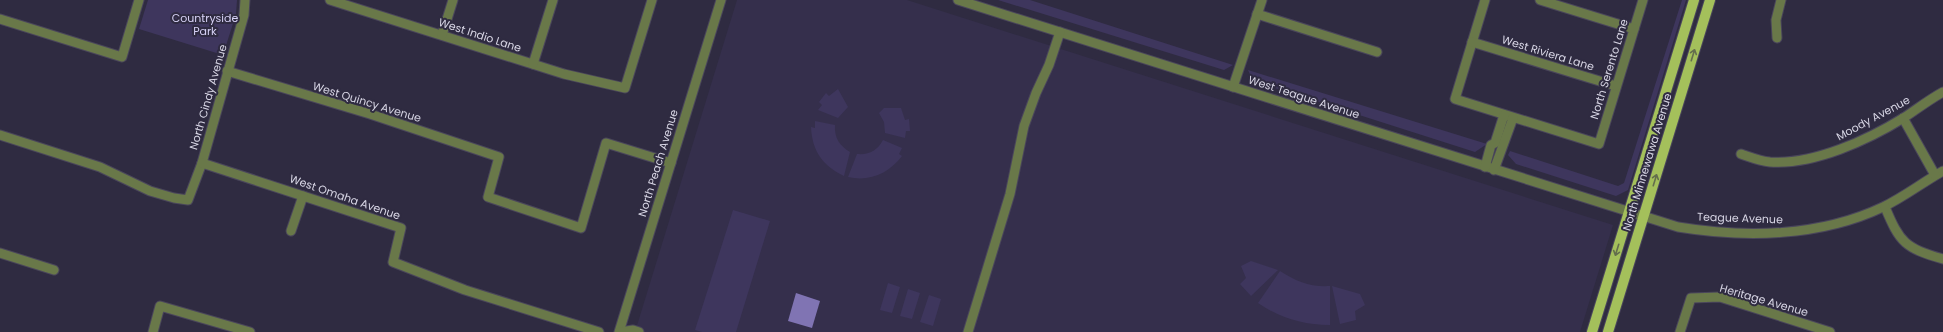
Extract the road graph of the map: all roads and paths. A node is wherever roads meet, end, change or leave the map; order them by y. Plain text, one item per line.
1 (139, 0) edge
2 (245, 0) edge
3 (330, 0) edge
4 (453, 0) edge
5 (553, 0) edge
6 (652, 0) edge
7 (721, 0) edge
8 (958, 0) edge
9 (1262, 0) edge
10 (1485, 0) edge
11 (1540, 0) edge
12 (1643, 0) edge
13 (1694, 0) edge
14 (1710, 0) edge
15 (1781, 0) edge
16 (350, 3) edge
17 (1257, 14) junction
18 (0, 19) edge
19 (1634, 28) junction
20 (1060, 32) junction
21 (442, 35) junction
22 (1777, 38) dead end
23 (1472, 42) junction
24 (1377, 52) dead end
25 (532, 64) junction
26 (227, 71) junction
27 (1616, 86) junction
28 (1233, 87) junction
29 (1943, 92) edge
30 (1504, 115) junction
31 (1513, 118) junction
32 (1903, 118) junction
33 (0, 135) edge
34 (1741, 154) dead end
35 (202, 163) junction
36 (671, 163) junction
37 (1485, 167) junction
38 (1494, 170) junction
39 (1939, 173) edge
40 (303, 196) junction
41 (1885, 207) junction
42 (1629, 212) junction
43 (1643, 217) junction
44 (291, 231) dead end
45 (0, 253) edge
46 (1943, 259) edge
47 (54, 270) dead end
48 (152, 332) edge
49 (250, 332) edge
50 (598, 332) edge
51 (619, 332) edge
52 (638, 332) edge
53 (968, 332) edge
54 (1592, 332) edge
55 (1608, 332) edge
56 (1680, 332) edge
57 (1830, 332) edge

1 - 18 street
2 - 26 street, North Cindy Avenue
3 - 16 street, West Indio Lane
4 - 21 street
5 - 25 street
6 - 25 street, West Indio Lane
7 - 36 street, North Peach Avenue
8 - 20 street, West Teague Avenue
9 - 17 street
10 - 23 street
11 - 19 street
12 - 19 street, North Serento Lane
13 - 42 main road, North Minnewawa Avenue
43 -> 14 main road, North Minnewawa Avenue
15 - 22 street
16 - 21 street, West Indio Lane
17 - 24 street
17 - 28 street
19 - 27 street, North Serento Lane
20 - 28 street, West Teague Avenue
20 - 53 street
21 - 25 street, West Indio Lane
23 - 27 street, West Riviera Lane
23 - 30 street
26 - 35 street, North Cindy Avenue
26 - 36 street, West Quincy Avenue
27 - 31 street, North Serento Lane
28 - 37 street, West Teague Avenue
29 - 32 street, Moody Avenue
30 - 31 street
30 - 37 street
31 - 38 street
32 - 34 street, Moody Avenue
32 - 39 street
33 - 35 street, North Cindy Avenue
35 - 40 street, West Omaha Avenue
36 - 51 street, North Peach Avenue
37 - 38 street, West Teague Avenue
38 - 42 street, West Teague Avenue
39 - 41 street, Teague Avenue
40 - 44 street
40 - 50 street, West Omaha Avenue
41 - 43 street, Teague Avenue
41 - 46 street
42 - 43 street, West Teague Avenue
42 -> 54 main road, North Minnewawa Avenue
43 - 55 main road, North Minnewawa Avenue
45 - 47 street
48 - 49 street
51 - 52 street
56 - 57 street, Heritage Avenue

